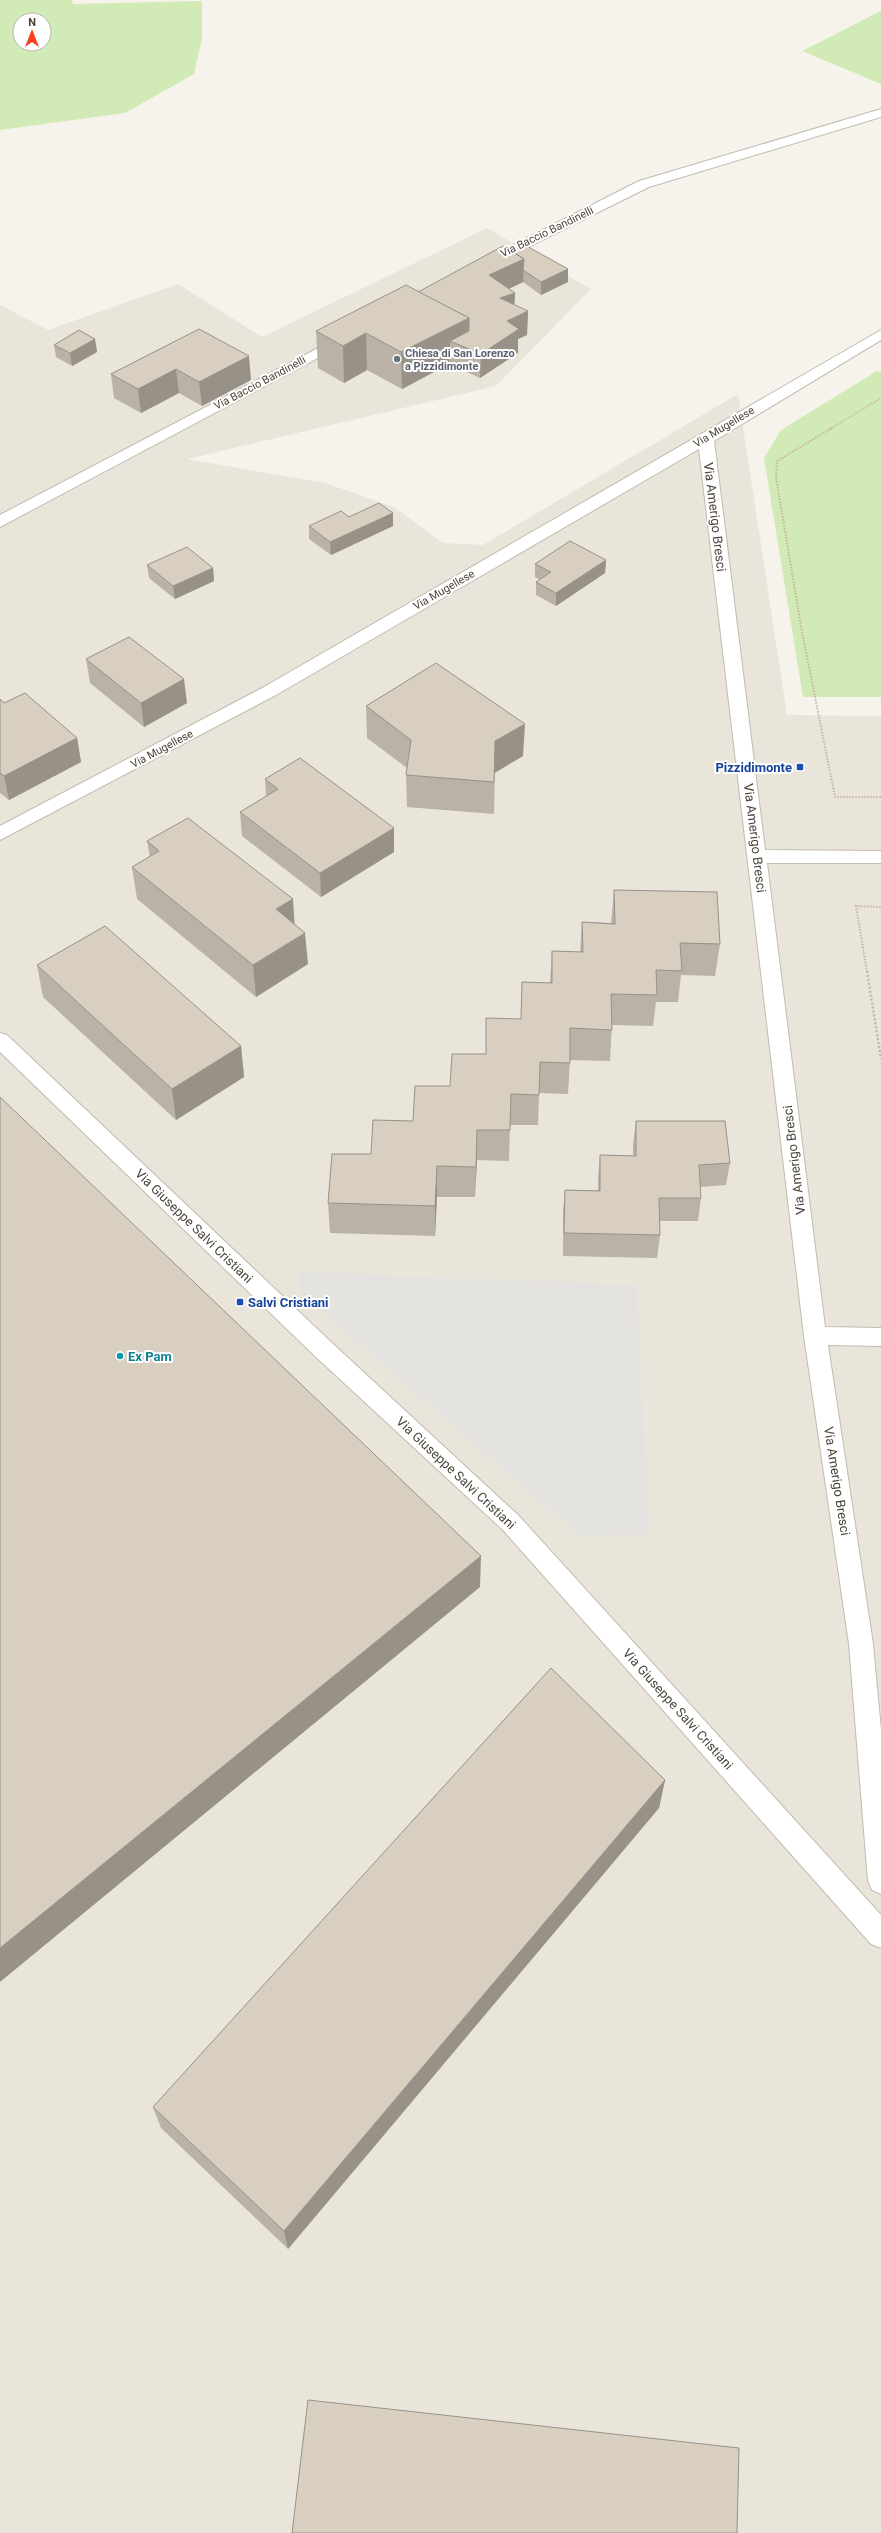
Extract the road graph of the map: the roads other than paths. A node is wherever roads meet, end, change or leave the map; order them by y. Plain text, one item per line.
1 (881, 113) edge
2 (468, 272) edge
3 (352, 334) edge
4 (881, 334) edge
5 (706, 439) junction
6 (0, 522) edge
7 (0, 834) edge
8 (758, 856) junction
9 (881, 857) edge
10 (0, 1040) edge
11 (815, 1336) junction
12 (881, 1337) edge
13 (881, 1881) edge
14 (881, 1935) edge

1 - 2 street, Via Baccio Bandinelli
3 - 6 street, Via Baccio Bandinelli
4 - 5 street, Via Mugellese
5 - 7 street, Via Mugellese
5 - 8 street, Via Amerigo Bresci
8 - 9 street
8 - 11 street, Via Amerigo Bresci
10 - 14 street, Via Giuseppe Salvi Cristiani
11 - 12 street
11 - 13 street, Via Amerigo Bresci

